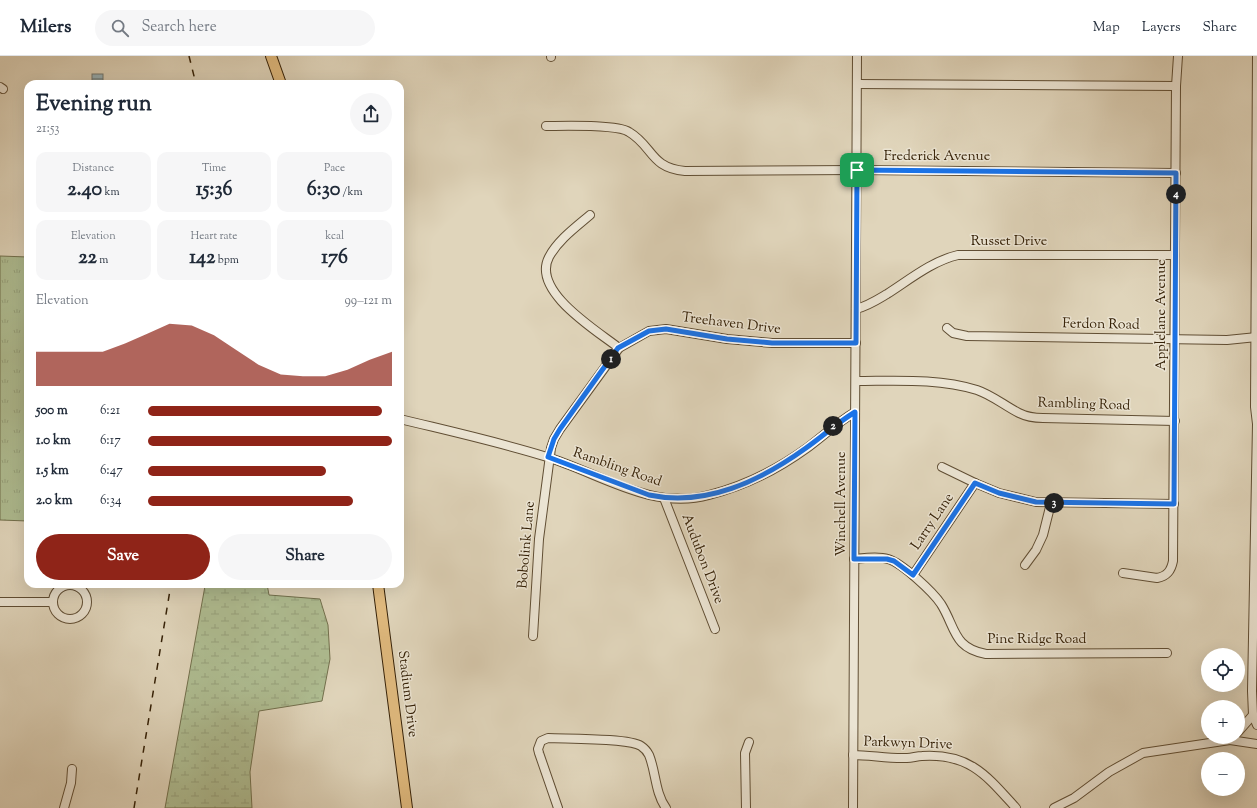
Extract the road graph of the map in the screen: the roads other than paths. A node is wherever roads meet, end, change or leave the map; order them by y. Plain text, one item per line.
1 (272, 56) edge
2 (857, 56) edge
3 (1178, 56) edge
4 (1257, 56) edge
5 (280, 80) edge
6 (857, 84) junction
7 (1176, 86) junction
8 (546, 126) dead end
9 (857, 170) junction
10 (1176, 173) junction
11 (590, 215) dead end
12 (1175, 255) junction
13 (856, 309) junction
14 (947, 328) dead end
15 (1256, 337) edge
16 (1175, 339) junction
17 (856, 343) junction
18 (618, 348) junction
19 (856, 382) junction
20 (855, 412) junction
21 (404, 420) edge
22 (1175, 421) junction
23 (548, 457) junction
24 (942, 467) dead end
25 (975, 483) junction
26 (664, 498) junction
27 (1050, 503) junction
28 (1174, 504) junction
29 (854, 559) junction
30 (1025, 565) dead end
31 (1123, 573) dead end
32 (913, 575) junction
33 (62, 588) edge
34 (79, 588) edge
35 (379, 588) edge
36 (0, 602) edge
37 (53, 602) junction
38 (715, 629) dead end
39 (534, 636) dead end
40 (1255, 638) edge
41 (1167, 653) dead end
42 (1253, 715) junction
43 (1245, 724) edge
44 (1257, 725) edge
45 (749, 742) dead end
46 (1245, 742) edge
47 (1201, 743) edge
48 (1257, 744) edge
49 (853, 755) junction
50 (72, 769) dead end
51 (64, 808) edge
52 (408, 808) edge
53 (558, 808) edge
54 (666, 808) edge
55 (746, 808) edge
56 (853, 808) edge
57 (1016, 808) edge
58 (1054, 808) edge

1 - 5 main road
2 - 6 street, Winchell Avenue
3 - 7 street, Applelane Avenue
4 - 15 street
6 - 7 street
6 - 9 street, Winchell Avenue
7 - 10 street, Applelane Avenue
8 - 9 street, Frederick Avenue
9 - 10 street, Frederick Avenue
9 - 13 street, Winchell Avenue
10 - 12 street, Applelane Avenue
11 - 18 street
12 - 13 street, Russet Drive
12 - 16 street, Applelane Avenue
13 - 17 street, Winchell Avenue
14 - 16 street, Ferdon Road
15 - 16 street, Ferdon Road
15 - 40 street
16 - 22 street, Applelane Avenue
17 - 18 street, Treehaven Drive
17 - 19 street, Winchell Avenue
18 - 23 street, Treehaven Drive
19 - 20 street, Winchell Avenue
19 - 22 street, Rambling Road
20 - 26 street, Rambling Road
20 - 29 street, Winchell Avenue
21 - 23 street, Rambling Road
22 - 28 street, Applelane Avenue
23 - 26 street, Rambling Road
23 - 39 street, Bobolink Lane
24 - 25 street
25 - 27 street
25 - 32 street, Larry Lane
26 - 38 street, Audubon Drive
27 - 28 street
27 - 30 street
28 - 31 street, Applelane Avenue
29 - 32 street, Pine Ridge Road
29 - 49 street, Winchell Avenue
32 - 41 street, Pine Ridge Road
33 - 37 street
34 - 37 street
35 - 52 main road, Stadium Drive
36 - 37 street
40 - 42 street
42 - 43 street
42 - 44 street
45 - 55 street
46 - 48 street
47 - 58 street
49 - 56 street, Winchell Avenue
49 - 57 street, Parkwyn Drive
50 - 51 street
53 - 54 street

